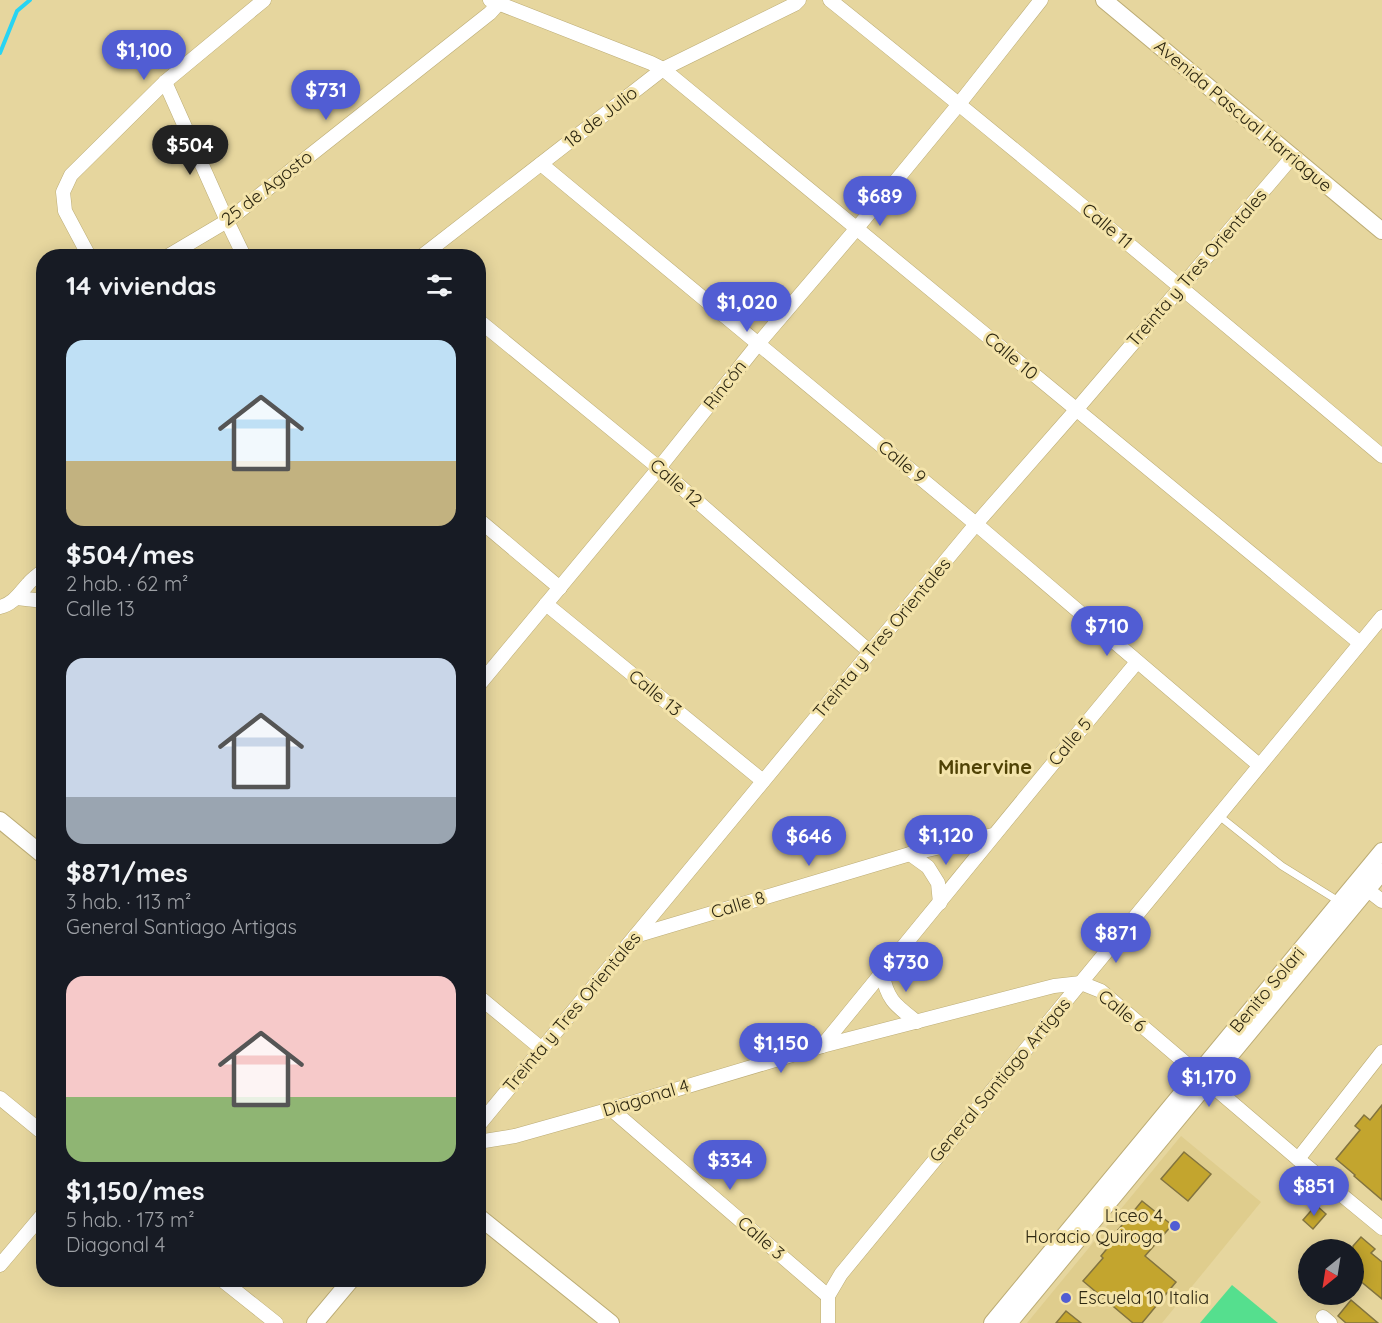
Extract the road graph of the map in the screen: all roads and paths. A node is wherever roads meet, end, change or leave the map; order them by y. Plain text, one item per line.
1 (264, 0) edge
2 (830, 0) edge
3 (1041, 0) edge
4 (1104, 0) edge
5 (496, 1) edge
6 (797, 2) edge
7 (663, 69) junction
8 (165, 82) junction
9 (959, 104) junction
10 (1293, 156) junction
11 (541, 164) junction
12 (227, 220) junction
13 (857, 228) junction
14 (1382, 231) edge
15 (85, 249) edge
16 (179, 249) edge
17 (241, 249) edge
18 (431, 249) edge
19 (1180, 286) junction
20 (486, 327) edge
21 (758, 344) junction
22 (1076, 410) junction
23 (1382, 456) edge
24 (659, 468) junction
25 (976, 524) junction
26 (486, 526) edge
27 (36, 577) edge
28 (560, 588) junction
29 (17, 598) junction
30 (36, 600) edge
31 (546, 604) junction
32 (0, 608) edge
33 (1382, 617) edge
34 (1360, 643) junction
35 (870, 652) junction
36 (1137, 662) junction
37 (486, 676) edge
38 (1259, 765) junction
39 (763, 781) junction
40 (1218, 816) junction
41 (0, 820) edge
42 (993, 835) junction
43 (36, 849) edge
44 (1382, 851) edge
45 (910, 854) junction
46 (1382, 872) edge
47 (1362, 885) junction
48 (1382, 901) edge
49 (1340, 902) junction
50 (939, 903) junction
51 (635, 936) junction
52 (882, 972) junction
53 (1081, 983) junction
54 (486, 1003) edge
55 (917, 1022) junction
56 (822, 1046) junction
57 (542, 1049) junction
58 (1382, 1052) edge
59 (1203, 1078) junction
60 (0, 1098) edge
61 (612, 1109) junction
62 (486, 1116) edge
63 (36, 1127) edge
64 (486, 1141) edge
65 (1298, 1159) junction
66 (36, 1222) edge
67 (486, 1222) edge
68 (1382, 1228) edge
69 (0, 1265) edge
70 (231, 1287) edge
71 (345, 1287) edge
72 (828, 1296) junction
73 (276, 1323) edge
74 (315, 1323) edge
75 (611, 1323) edge
76 (828, 1323) edge
77 (992, 1323) edge
78 (1009, 1323) edge

1 - 8 street
2 - 9 street, Calle 11
3 - 9 street, Rincón
4 - 10 street, Avenida Pascual Harriague
5 - 7 street, Calle 10
5 - 12 street, 25 de Agosto
6 - 7 street, 18 de Julio
7 - 11 street, 18 de Julio
7 - 13 street, Calle 10
8 - 12 street
8 - 15 street
9 - 13 street, Rincón
9 - 19 street, Calle 11
10 - 14 street, Avenida Pascual Harriague
10 - 19 street, Treinta y Tres Orientales
11 - 18 street, 18 de Julio
11 - 21 street, Calle 9
12 - 16 street, 25 de Agosto
12 - 17 street
13 - 21 street, Rincón
13 - 22 street, Calle 10
19 - 22 street, Treinta y Tres Orientales
19 - 23 street, Calle 11
20 - 24 street, Calle 12
21 - 24 street, Rincón
21 - 25 street, Calle 9
22 - 25 street, Treinta y Tres Orientales
22 - 34 street, Calle 10
24 - 28 street, Rincón
24 - 35 street, Calle 12
25 - 35 street, Treinta y Tres Orientales
25 - 36 street, Calle 9
26 - 28 street
27 - 29 street
28 - 31 street, Rincón
29 - 30 street
29 - 32 street
31 - 37 street, Rincón
31 - 39 street, Calle 13
33 - 34 street, General Santiago Artigas
34 - 38 street, General Santiago Artigas
35 - 39 street, Treinta y Tres Orientales
36 - 38 street, Calle 9
36 - 42 street, Calle 5
38 - 40 street, General Santiago Artigas
39 - 51 street, Treinta y Tres Orientales
40 - 49 lane
40 - 53 street, General Santiago Artigas
41 - 43 street
42 - 45 street, Calle 8
42 - 50 street, Calle 5
44 - 47 street, Benito Solari
45 - 50 street
45 - 51 street, Calle 8
46 - 47 street, Benito Solari
47 - 48 street
47 - 49 street, Benito Solari
47 - 59 street, Benito Solari
49 - 59 street, Benito Solari
50 - 52 street, Calle 5
51 - 57 street, Treinta y Tres Orientales
52 - 55 street
52 - 56 street, Calle 5
53 - 55 street, Diagonal 4
53 - 59 street, Calle 6
53 - 72 street, General Santiago Artigas
54 - 57 street
55 - 56 street, Diagonal 4
56 - 61 street, Diagonal 4
57 - 62 street, Treinta y Tres Orientales
58 - 65 street
59 - 65 street, Calle 6
59 - 77 street, Benito Solari
59 - 78 street, Benito Solari
60 - 63 street
61 - 64 street, Diagonal 4
61 - 72 street, Calle 3
65 - 68 street, Calle 6
66 - 69 street
67 - 75 street
70 - 73 street
71 - 74 street
72 - 76 street

